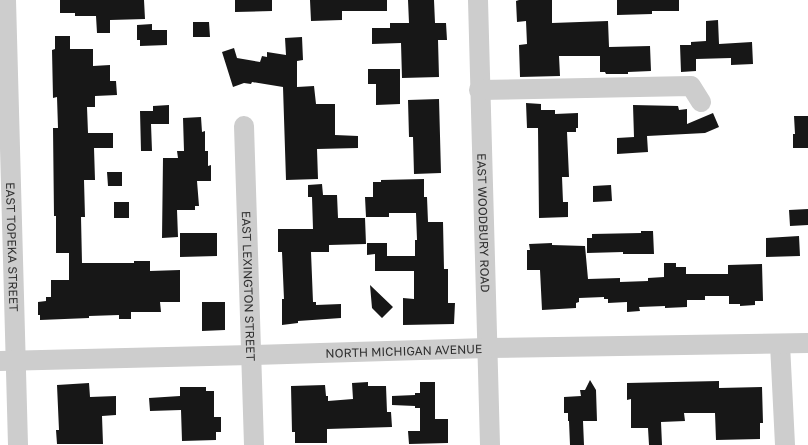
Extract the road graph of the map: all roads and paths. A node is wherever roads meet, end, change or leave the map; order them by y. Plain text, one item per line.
1 (6, 0) edge
2 (478, 0) edge
3 (4, 53) edge
4 (479, 90) junction
5 (701, 102) dead end
6 (244, 126) dead end
7 (808, 343) edge
8 (780, 344) junction
9 (487, 348) junction
10 (251, 355) junction
11 (8, 360) edge
12 (18, 445) edge
13 (254, 445) edge
14 (490, 445) edge
15 (785, 445) edge

1 - 3 street, EAST TOPEKA STREET
2 - 4 street, EAST WOODBURY ROAD
3 - 11 street, EAST TOPEKA STREET
4 - 5 street
4 - 9 street, EAST WOODBURY ROAD
6 - 10 street, EAST LEXINGTON STREET
7 - 8 street, NORTH MICHIGAN AVENUE
8 - 9 street, NORTH MICHIGAN AVENUE
8 - 15 street
9 - 10 street, NORTH MICHIGAN AVENUE
9 - 14 street, EAST WOODBURY ROAD
10 - 11 street, NORTH MICHIGAN AVENUE
10 - 13 street, EAST LEXINGTON STREET
11 - 12 street, EAST TOPEKA STREET

